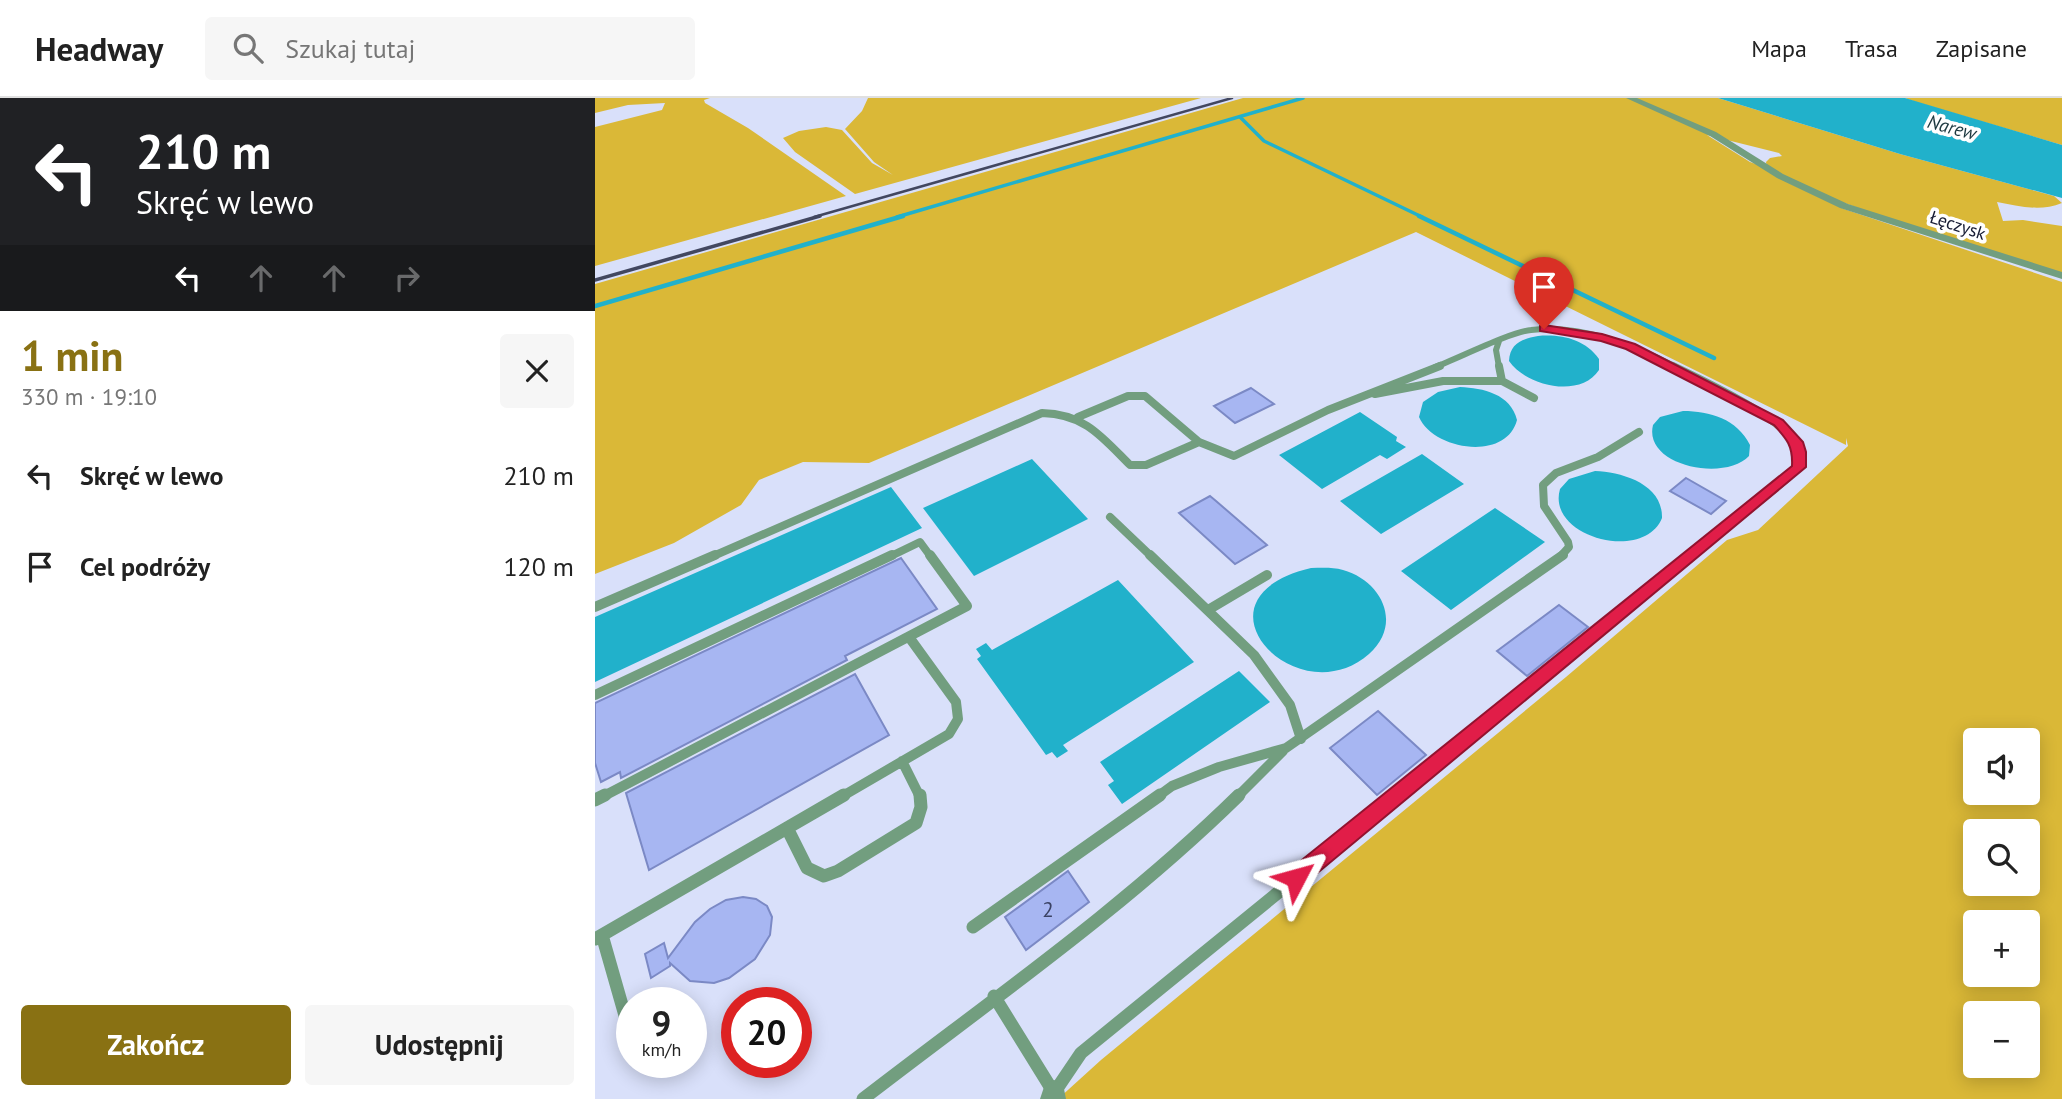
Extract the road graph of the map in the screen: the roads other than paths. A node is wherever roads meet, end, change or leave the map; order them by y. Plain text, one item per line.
1 (1630, 98) edge
2 (2062, 276) edge
3 (1499, 341) junction
4 (1502, 381) junction
5 (1365, 395) junction
6 (1534, 398) dead end
7 (1078, 417) junction
8 (1639, 432) dead end
9 (1199, 442) junction
10 (1110, 517) dead end
11 (1267, 575) dead end
12 (595, 607) edge
13 (1208, 610) junction
14 (909, 637) junction
15 (595, 695) edge
16 (1301, 739) junction
17 (1286, 748) junction
18 (902, 761) junction
19 (595, 800) edge
20 (787, 828) junction
21 (973, 927) dead end
22 (597, 935) edge
23 (616, 992) edge
24 (995, 996) junction
25 (1054, 1096) edge
26 (863, 1099) edge

1 - 2 street, Łęczysk
3 - 4 lane
3 - 5 lane
3 - 25 lane
4 - 5 lane
4 - 6 lane
5 - 9 lane
7 - 9 lane
7 - 9 lane
7 - 12 lane
8 - 16 lane
10 - 13 lane
11 - 13 lane
13 - 16 lane
14 - 15 lane
14 - 18 lane
14 - 19 lane
16 - 17 lane
17 - 21 lane
17 - 24 lane
18 - 20 lane
18 - 20 lane
20 - 22 lane
22 - 23 lane
24 - 25 lane
24 - 26 lane

